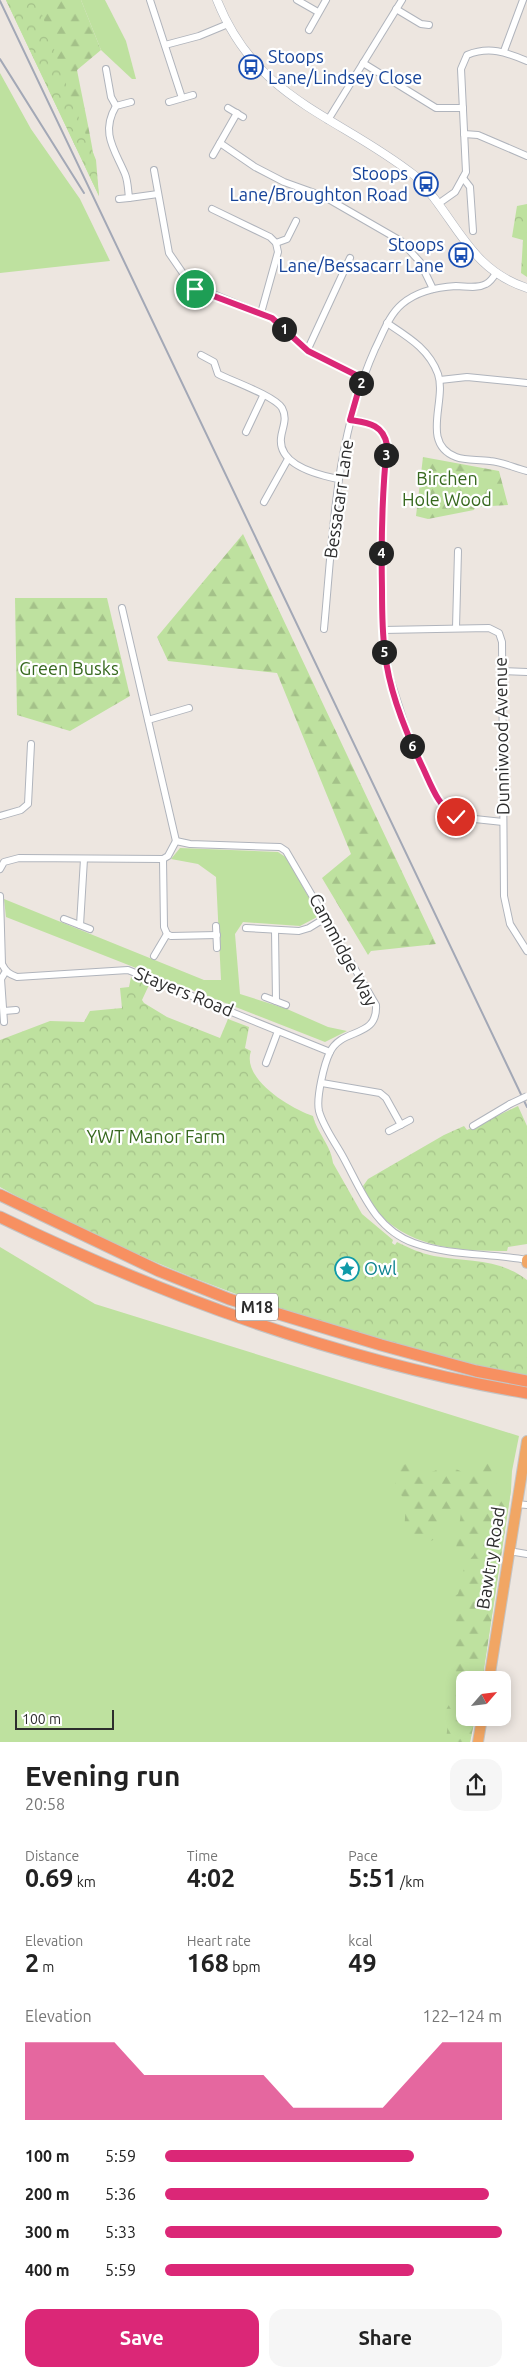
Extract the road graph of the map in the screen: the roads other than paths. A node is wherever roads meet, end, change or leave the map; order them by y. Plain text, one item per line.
1 (150, 0) edge
2 (218, 0) edge
3 (297, 0) edge
4 (326, 0) edge
5 (402, 0) edge
6 (523, 0) edge
7 (396, 9) junction
8 (318, 12) junction
9 (228, 24) junction
10 (429, 25) dead end
11 (309, 30) dead end
12 (165, 45) junction
13 (504, 51) junction
14 (527, 61) edge
15 (363, 63) junction
16 (106, 69) dead end
17 (192, 95) dead end
18 (182, 98) junction
19 (131, 102) dead end
20 (169, 102) dead end
21 (116, 106) junction
22 (228, 108) dead end
23 (463, 108) junction
24 (236, 113) junction
25 (244, 117) dead end
26 (328, 120) junction
27 (464, 134) junction
28 (220, 143) junction
29 (213, 155) dead end
30 (527, 156) edge
31 (154, 170) dead end
32 (463, 178) junction
33 (158, 194) junction
34 (129, 198) junction
35 (119, 199) dead end
36 (438, 204) junction
37 (212, 209) dead end
38 (296, 221) dead end
39 (473, 231) dead end
40 (276, 243) junction
41 (350, 258) dead end
42 (496, 273) junction
43 (527, 288) edge
44 (433, 289) junction
45 (261, 313) junction
46 (387, 323) junction
47 (308, 351) junction
48 (201, 355) dead end
49 (362, 378) junction
50 (440, 380) junction
51 (527, 383) edge
52 (263, 396) junction
53 (350, 420) junction
54 (246, 432) dead end
55 (288, 459) junction
56 (527, 471) edge
57 (338, 479) junction
58 (264, 502) dead end
59 (458, 551) dead end
60 (122, 608) dead end
61 (456, 628) junction
62 (324, 629) dead end
63 (383, 630) junction
64 (502, 671) junction
65 (527, 672) edge
66 (189, 708) dead end
67 (148, 720) junction
68 (31, 744) dead end
69 (0, 816) edge
70 (503, 822) junction
71 (176, 841) junction
72 (0, 855) edge
73 (84, 859) junction
74 (163, 859) junction
75 (4, 862) junction
76 (0, 869) edge
77 (0, 896) edge
78 (0, 908) edge
79 (327, 917) junction
80 (64, 919) dead end
81 (80, 925) junction
82 (216, 926) dead end
83 (246, 928) dead end
84 (90, 929) dead end
85 (275, 930) junction
86 (167, 934) junction
87 (216, 935) junction
88 (1, 942) edge
89 (217, 948) dead end
90 (527, 951) edge
91 (154, 956) dead end
92 (6, 971) junction
93 (265, 997) dead end
94 (276, 1001) junction
95 (286, 1005) dead end
96 (16, 1010) dead end
97 (4, 1011) junction
98 (4, 1022) dead end
99 (278, 1031) junction
100 (330, 1052) junction
101 (266, 1063) dead end
102 (322, 1082) junction
103 (527, 1096) edge
104 (410, 1120) dead end
105 (401, 1125) junction
106 (473, 1126) dead end
107 (389, 1131) dead end
108 (0, 1196) edge
109 (0, 1217) edge
110 (527, 1261) edge
111 (527, 1380) edge
112 (527, 1393) edge
113 (527, 1441) edge
114 (516, 1504) junction
115 (527, 1505) edge
116 (509, 1551) junction
117 (527, 1554) edge
118 (490, 1671) edge
119 (481, 1726) edge
120 (478, 1742) edge

1 - 12 street
2 - 9 street
3 - 8 street
4 - 8 street
5 - 7 street
6 - 13 street
7 - 10 street
7 - 15 street
8 - 11 street
9 - 12 street
9 - 26 street
12 - 18 street
13 - 14 street
13 - 23 street
15 - 23 street
15 - 26 street
16 - 21 street
17 - 18 street
18 - 20 street
19 - 21 street
21 - 34 street
22 - 24 street
23 - 27 street
24 - 25 street
24 - 28 street
26 - 36 street
27 - 30 street
27 - 32 street
28 - 29 street
28 - 44 street
31 - 33 street
32 - 36 street
32 - 39 street
33 - 34 street
33 - 45 street
34 - 35 street
36 - 42 street
37 - 40 street
38 - 40 street
40 - 45 street
41 - 47 street
42 - 43 street
42 - 44 street, Bessacarr Lane
44 - 46 street, Bessacarr Lane
45 - 47 street
46 - 49 street, Bessacarr Lane
46 - 50 street
47 - 49 street
48 - 52 street
49 - 53 street, Bessacarr Lane
50 - 51 street
50 - 56 street
52 - 54 street
52 - 55 street
53 - 57 street, Bessacarr Lane
53 - 63 street
55 - 57 street
55 - 58 street
57 - 62 street, Bessacarr Lane
59 - 61 street
60 - 67 street
61 - 63 street, Dunniwood Avenue
61 - 64 street, Dunniwood Avenue
63 - 70 street
64 - 65 street
64 - 70 street, Dunniwood Avenue
66 - 67 street
67 - 71 street
68 - 69 street
70 - 90 street, Dunniwood Avenue
71 - 74 street
71 - 79 street, Cammidge Way
72 - 75 street
73 - 74 street
73 - 75 street
73 - 81 street
74 - 86 street
75 - 76 street
77 - 78 street
78 - 88 street
79 - 85 street
79 - 100 street, Cammidge Way
80 - 81 street
81 - 84 street
82 - 87 street
83 - 85 street
85 - 94 street
86 - 87 street
86 - 91 street
87 - 89 street
88 - 92 street
92 - 97 street
92 - 99 street, Stayers Road
93 - 94 street
94 - 95 street
96 - 97 street
97 - 98 street
99 - 100 street, Stayers Road
99 - 101 street
100 - 102 street
102 - 105 street
102 - 110 street
103 - 106 street, bridge
104 - 105 street
105 - 107 street
108 - 111 highway, M18
109 - 112 highway, M18
113 - 114 highway, Bawtry Road
114 - 115 street
114 - 116 highway, Bawtry Road
116 - 117 street
116 - 118 highway, Bawtry Road
119 - 120 highway

